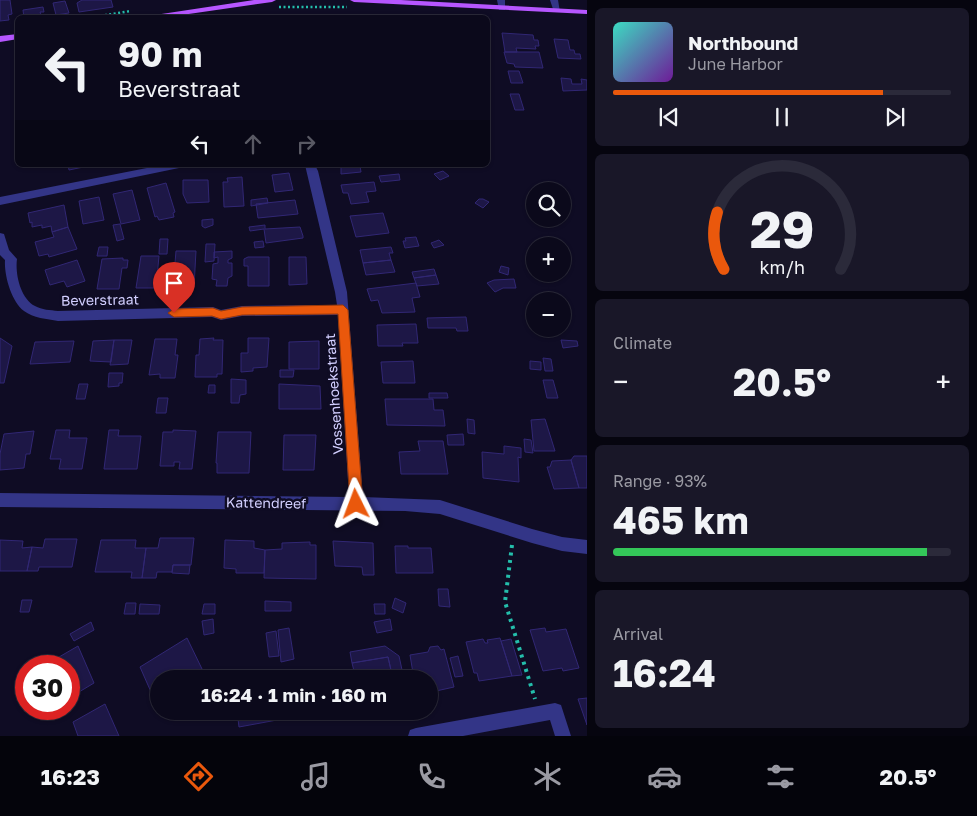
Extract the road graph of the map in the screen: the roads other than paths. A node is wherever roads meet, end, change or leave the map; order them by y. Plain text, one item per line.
1 (272, 0) edge
2 (354, 0) edge
3 (554, 0) edge
4 (502, 4) edge
5 (557, 10) junction
6 (587, 12) edge
7 (161, 15) edge
8 (15, 36) edge
9 (0, 39) edge
10 (169, 167) edge
11 (311, 167) edge
12 (0, 201) edge
13 (0, 237) edge
14 (343, 310) junction
15 (0, 500) edge
16 (356, 504) junction
17 (587, 547) edge
18 (416, 736) edge
19 (563, 736) edge

1 - 7 main road
2 - 4 main road
3 - 5 street
4 - 5 main road
5 - 6 main road
8 - 9 main road
10 - 12 street
11 - 14 street, Vossenhoekstraat
13 - 14 street, Beverstraat
14 - 16 street, Vossenhoekstraat
15 - 16 street, Kattendreef
16 - 17 street, Kattendreef
18 - 19 street

